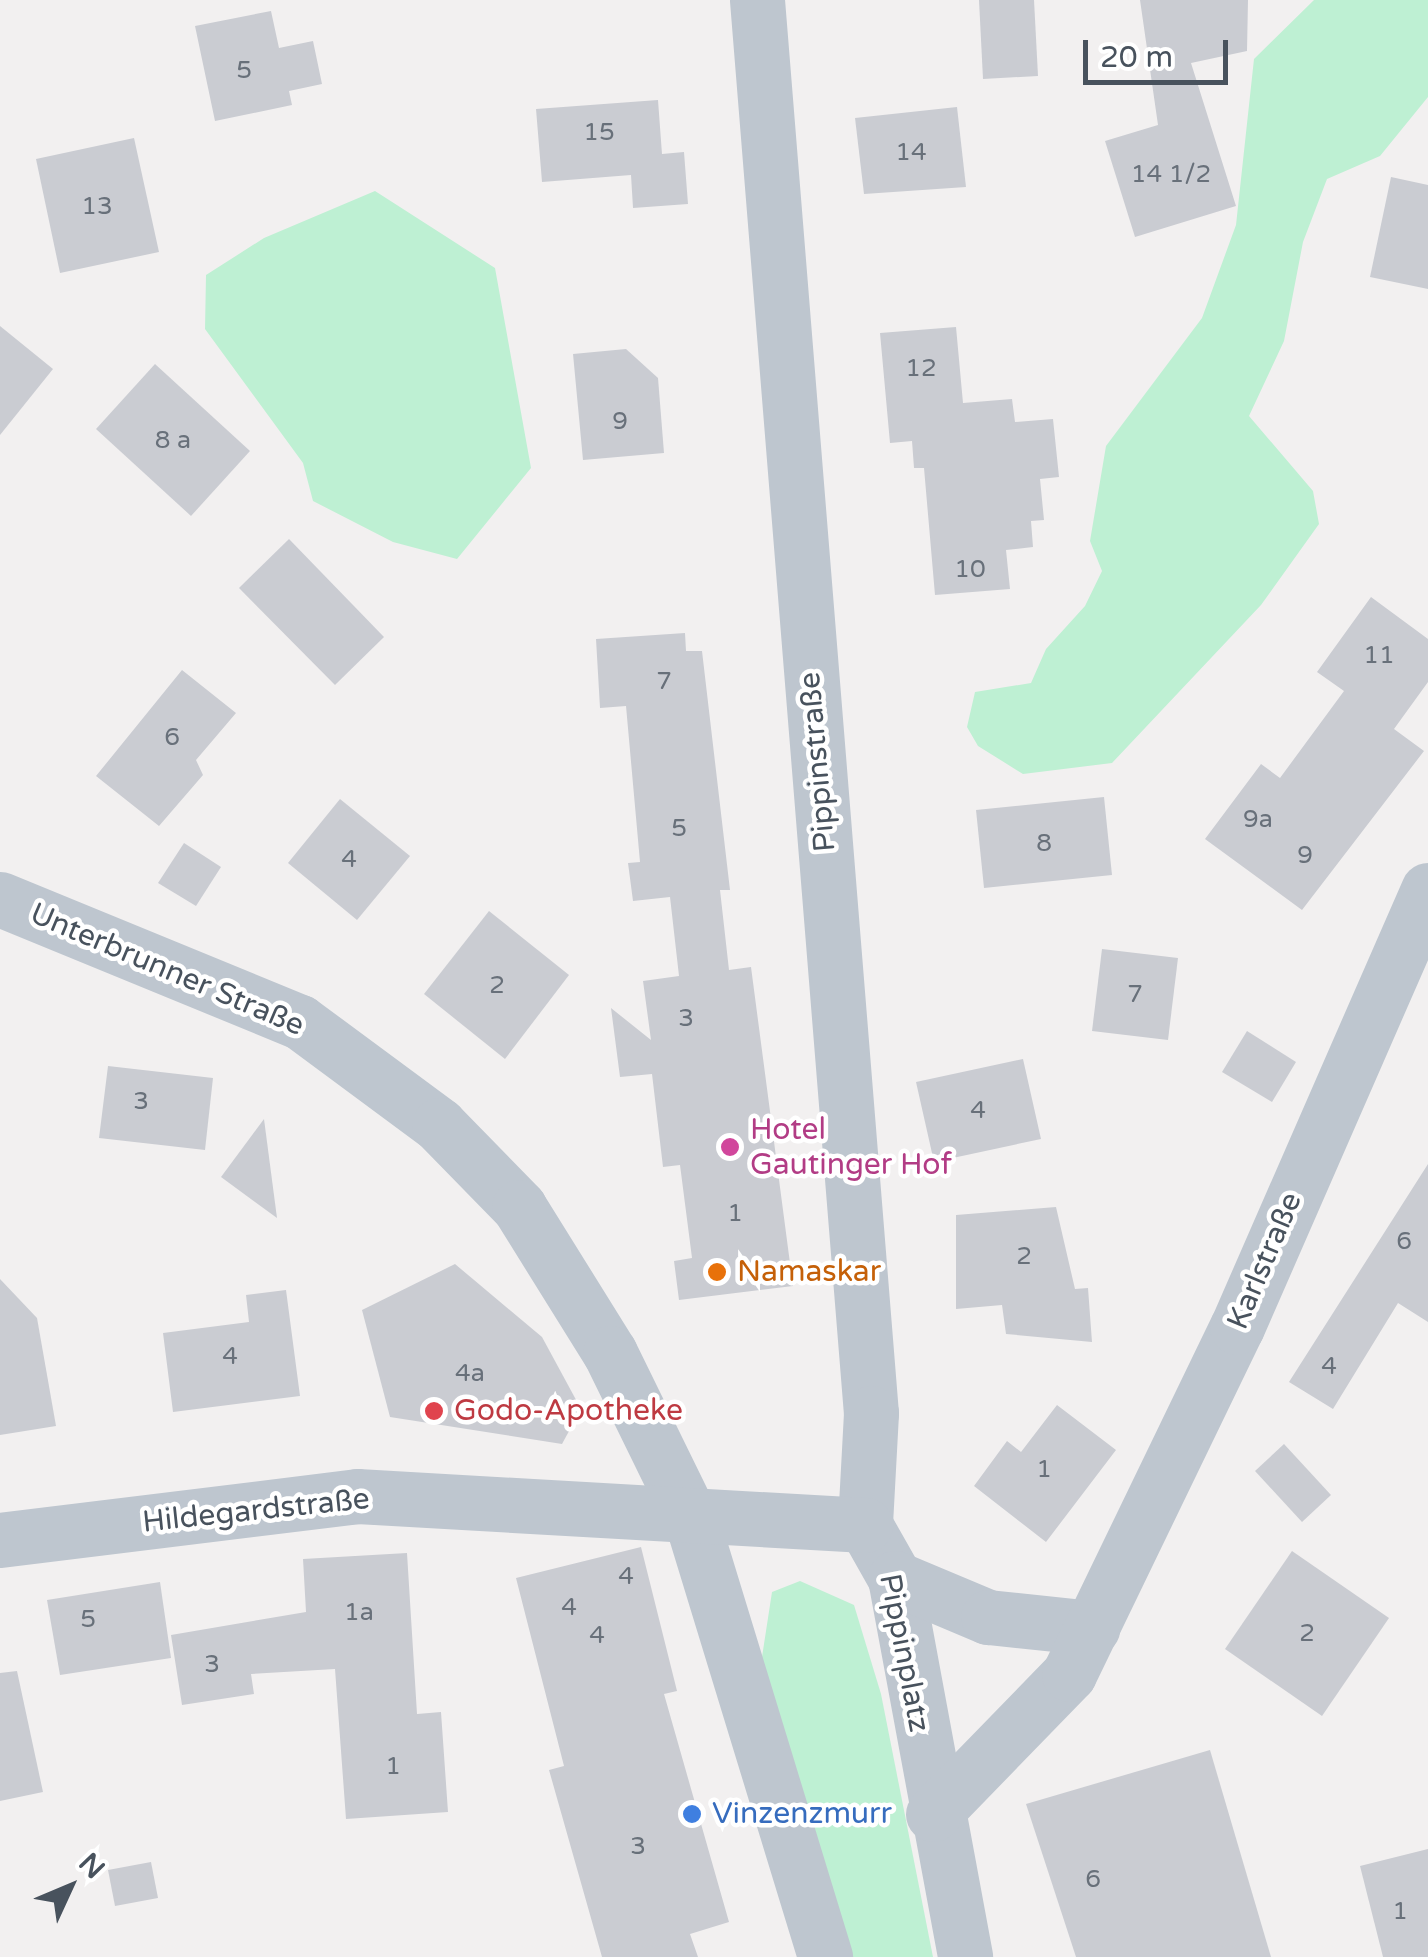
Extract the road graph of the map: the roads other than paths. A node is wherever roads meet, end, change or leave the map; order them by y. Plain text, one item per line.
1 (757, 0) edge
2 (1428, 890) edge
3 (0, 899) edge
4 (691, 1518) junction
5 (866, 1524) junction
6 (0, 1540) edge
7 (895, 1578) junction
8 (1092, 1628) junction
9 (933, 1814) junction
10 (825, 1957) edge
11 (965, 1957) edge

1 - 5 street, Pippinstraße
2 - 8 street, Karlstraße
3 - 4 street, Unterbrunner Straße
4 - 5 street
4 - 6 street, Hildegardstraße
4 - 10 street
5 - 7 street, Pippinplatz
7 - 8 street
7 - 9 street, Pippinplatz
8 - 9 street, Karlstraße
9 - 11 street, Pippinplatz

